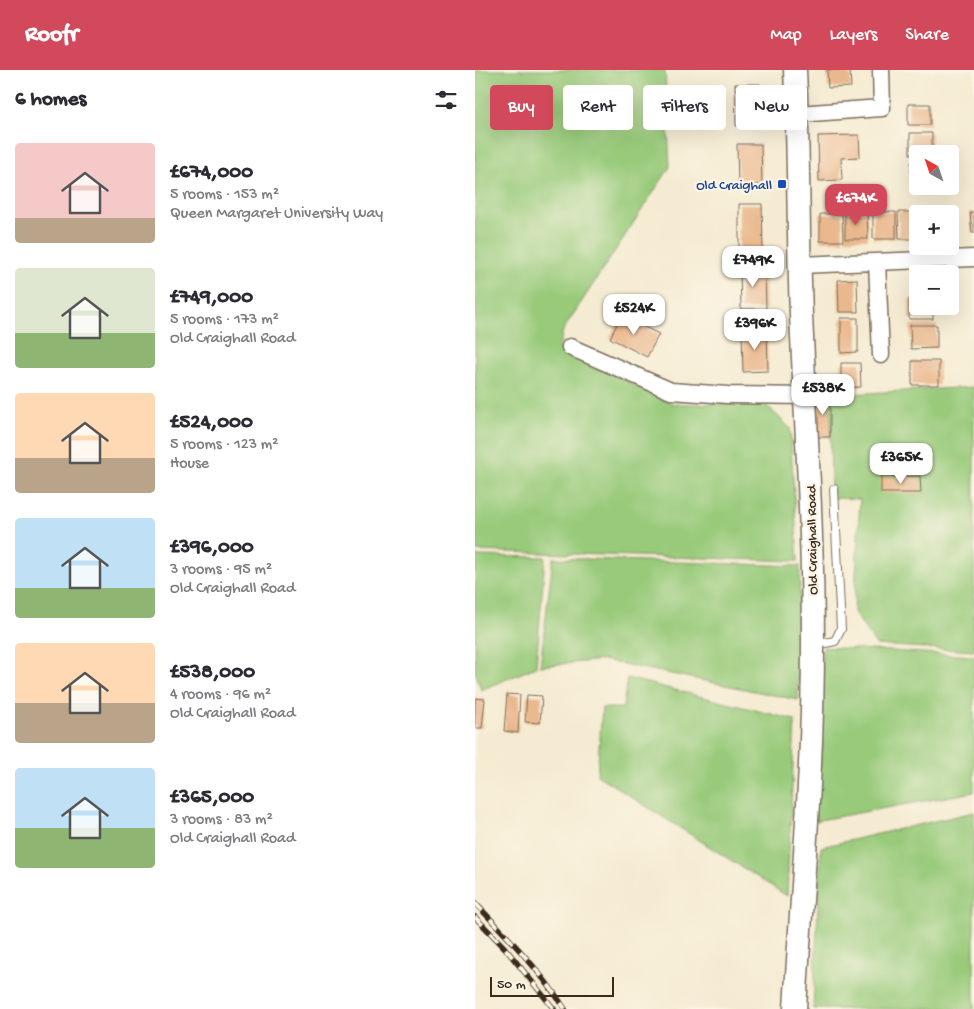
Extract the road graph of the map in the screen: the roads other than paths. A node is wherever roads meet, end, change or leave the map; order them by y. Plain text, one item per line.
1 (795, 70) edge
2 (881, 70) edge
3 (796, 85) edge
4 (807, 113) edge
5 (797, 130) edge
6 (974, 258) edge
7 (877, 262) junction
8 (799, 265) junction
9 (570, 347) dead end
10 (881, 356) dead end
11 (805, 396) junction
12 (834, 489) dead end
13 (813, 645) junction
14 (795, 1009) edge

1 - 3 main road, Old Craighall Road
2 - 4 street
5 - 8 main road, Old Craighall Road
6 - 7 street
7 - 8 street
7 - 10 street
8 - 11 main road, Old Craighall Road
9 - 11 street
11 - 13 main road, Old Craighall Road
12 - 13 lane
13 - 14 main road, Old Craighall Road

